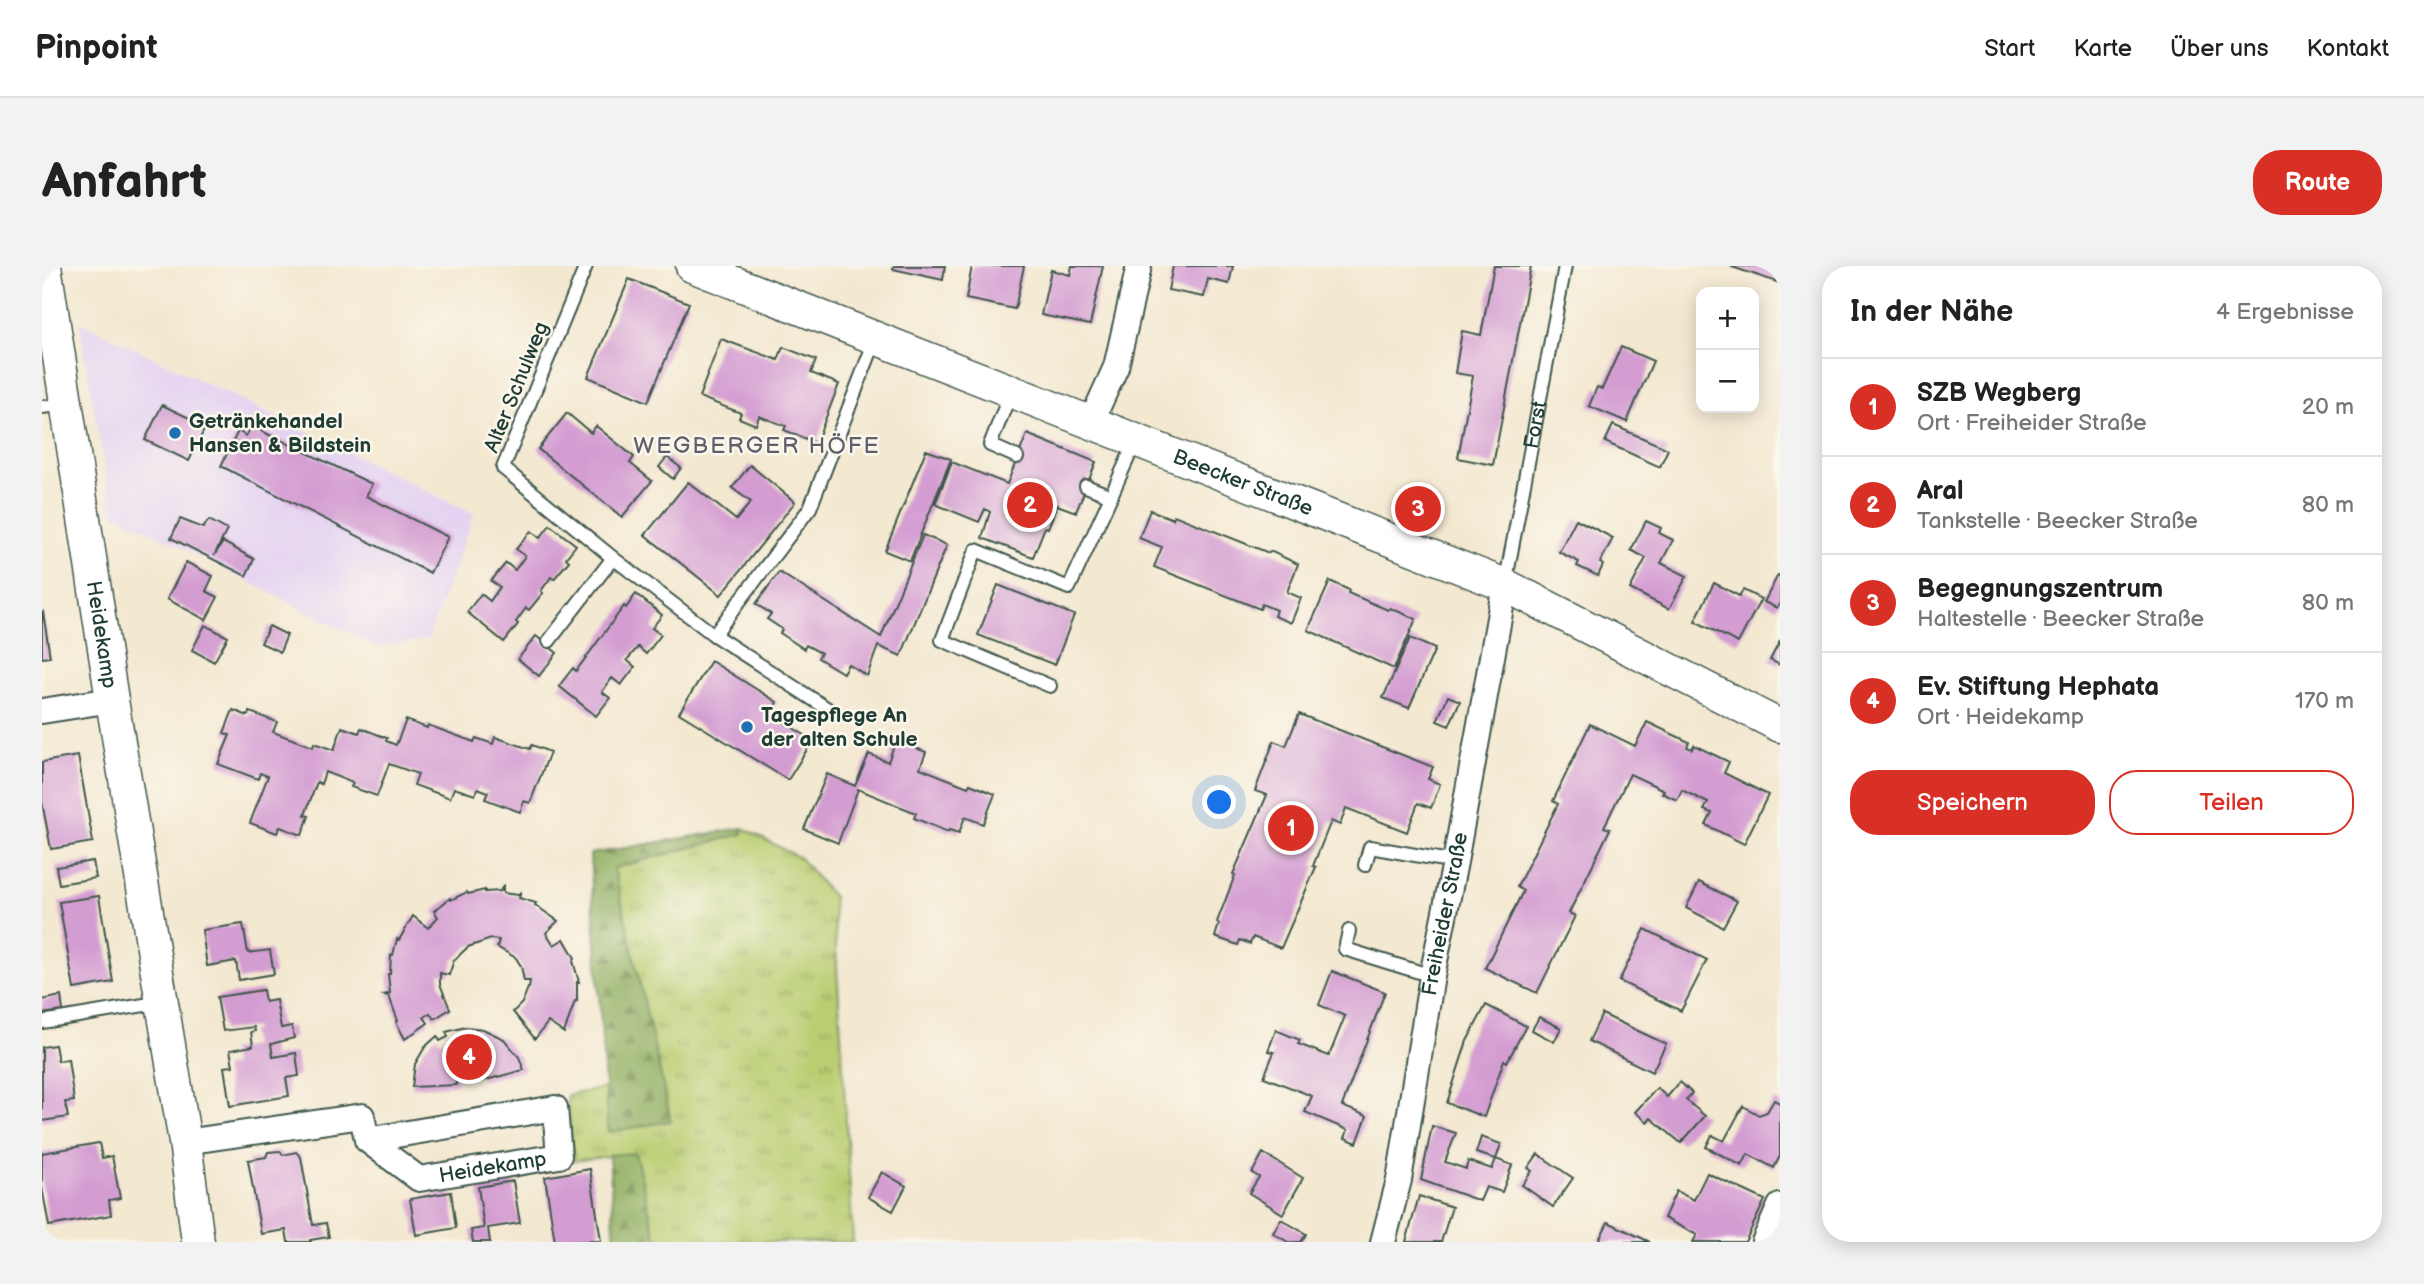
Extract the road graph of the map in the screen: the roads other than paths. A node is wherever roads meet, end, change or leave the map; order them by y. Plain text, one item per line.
1 (45, 266) edge
2 (586, 266) edge
3 (692, 266) edge
4 (1139, 266) edge
5 (1565, 266) edge
6 (876, 338) junction
7 (1011, 391) junction
8 (54, 405) edge
9 (1091, 422) junction
10 (1136, 440) junction
11 (1017, 457) dead end
12 (1086, 486) dead end
13 (1111, 496) junction
14 (613, 558) junction
15 (1505, 585) junction
16 (714, 635) junction
17 (549, 641) dead end
18 (1050, 686) dead end
19 (112, 700) junction
20 (42, 711) edge
21 (834, 713) dead end
22 (1780, 726) edge
23 (1455, 862) junction
24 (1365, 865) dead end
25 (1349, 931) dead end
26 (1432, 976) junction
27 (163, 1002) junction
28 (42, 1022) edge
29 (367, 1140) junction
30 (185, 1142) junction
31 (1780, 1206) edge
32 (196, 1242) edge
33 (1383, 1242) edge
34 (1764, 1242) edge

1 - 8 street, Heidekamp
2 - 14 lane, Alter Schulweg
3 - 6 street, Beecker Straße
4 - 9 street
5 - 15 lane, Forst
6 - 7 street, Beecker Straße
6 - 16 lane
7 - 9 street, Beecker Straße
7 - 11 lane
8 - 19 street, Heidekamp
9 - 10 street, Beecker Straße
10 - 13 lane
10 - 15 street, Beecker Straße
12 - 13 lane
13 - 18 lane
14 - 16 lane, Alter Schulweg
14 - 17 lane
15 - 22 street, Beecker Straße
15 - 23 street, Freiheider Straße
16 - 21 lane, Alter Schulweg
19 - 20 street
19 - 27 street, Heidekamp
23 - 24 lane
23 - 26 street, Freiheider Straße
25 - 26 lane
26 - 33 street, Freiheider Straße
27 - 28 lane
27 - 30 street, Heidekamp
29 - 29 street, Heidekamp
29 - 30 street, Heidekamp
30 - 32 street, Heidekamp
31 - 34 street

